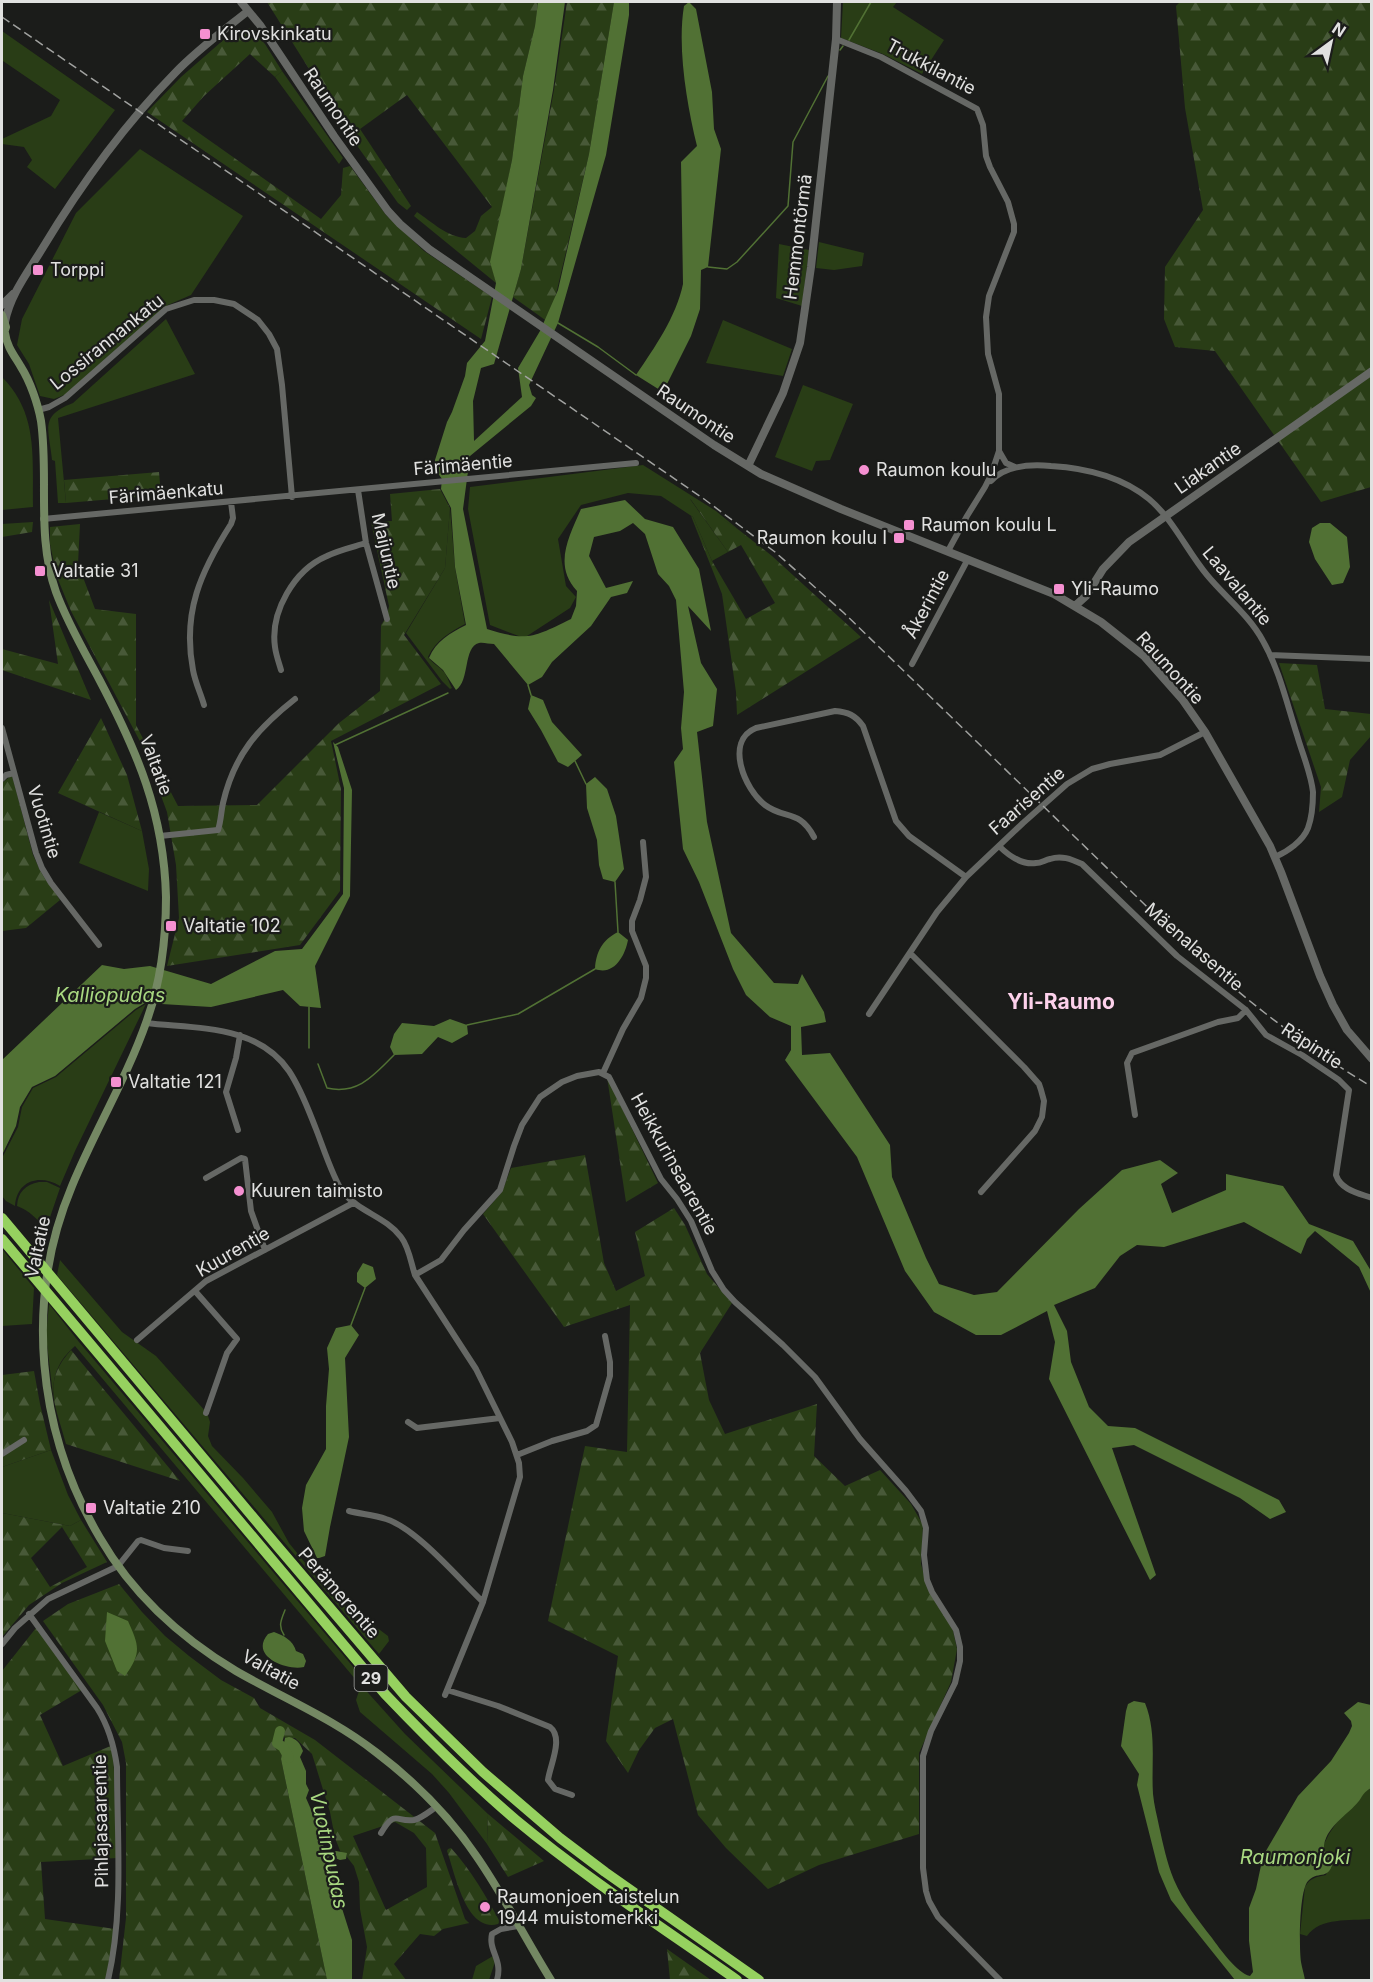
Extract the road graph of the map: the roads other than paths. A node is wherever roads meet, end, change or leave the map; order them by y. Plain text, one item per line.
1 (241, 2) edge
2 (837, 2) edge
3 (248, 11) junction
4 (836, 39) junction
5 (16, 291) junction
6 (2, 305) edge
7 (3, 319) edge
8 (3, 336) edge
9 (2, 347) edge
10 (15, 358) junction
11 (1371, 371) edge
12 (38, 411) junction
13 (999, 451) junction
14 (636, 463) dead end
15 (748, 466) junction
16 (1016, 468) junction
17 (985, 487) junction
18 (358, 490) junction
19 (292, 497) junction
20 (231, 502) junction
21 (1165, 517) junction
22 (44, 519) junction
23 (366, 543) junction
24 (948, 551) junction
25 (968, 559) junction
26 (1076, 605) junction
27 (387, 619) dead end
28 (1270, 655) junction
29 (1371, 659) edge
30 (912, 664) dead end
31 (281, 670) dead end
32 (295, 699) dead end
33 (204, 705) dead end
34 (2, 728) edge
35 (1205, 732) junction
36 (14, 772) junction
37 (2, 779) edge
38 (160, 836) junction
39 (814, 837) dead end
40 (643, 842) dead end
41 (999, 846) junction
42 (1275, 857) junction
43 (966, 877) junction
44 (99, 945) dead end
45 (910, 953) junction
46 (1246, 1010) junction
47 (869, 1014) dead end
48 (147, 1023) junction
49 (240, 1035) junction
50 (1371, 1059) edge
51 (603, 1073) junction
52 (1135, 1115) dead end
53 (238, 1130) dead end
54 (206, 1178) dead end
55 (981, 1192) dead end
56 (1371, 1198) edge
57 (352, 1203) junction
58 (2, 1218) edge
59 (2, 1239) edge
60 (265, 1250) junction
61 (415, 1275) junction
62 (195, 1291) junction
63 (605, 1336) dead end
64 (137, 1341) dead end
65 (206, 1413) dead end
66 (500, 1418) junction
67 (408, 1422) dead end
68 (24, 1440) dead end
69 (2, 1454) edge
70 (517, 1455) junction
71 (349, 1511) dead end
72 (188, 1551) dead end
73 (118, 1566) junction
74 (483, 1602) junction
75 (29, 1614) junction
76 (2, 1644) edge
77 (572, 1794) dead end
78 (436, 1806) junction
79 (381, 1833) dead end
80 (518, 1926) junction
81 (108, 1980) edge
82 (497, 1980) edge
83 (551, 1980) edge
84 (737, 1980) edge
85 (759, 1980) edge
86 (1000, 1980) edge

1 - 3 street
2 - 4 street, Hemmontörmä
3 - 5 street
3 - 15 street, Raumontie
4 - 13 street, Trukkilantie
4 - 15 street, Hemmontörmä
5 - 6 street
5 - 7 street
7 - 8 main road
8 - 10 main road, Valtatie
9 - 10 main road, Valtatie
10 - 12 main road, Valtatie
11 - 21 street, Liakantie
12 - 19 street, Lossirannankatu
12 - 22 main road, Valtatie
13 - 16 street
13 - 17 street, Trukkilantie
14 - 18 street, Färimäentie
15 - 24 street, Raumontie
16 - 17 street, Laavalantie
16 - 21 street, Laavalantie
17 - 24 street, Trukkilantie
18 - 19 street, Färimäentie
18 - 23 street, Maijuntie
19 - 20 street, Färimäenkatu
20 - 22 street, Färimäenkatu
20 - 33 street
21 - 26 street, Liakantie
21 - 28 street, Laavalantie
22 - 38 main road, Valtatie
23 - 27 street, Maijuntie
23 - 31 street
24 - 25 street, Raumontie
25 - 26 street, Raumontie
25 - 30 street, Åkerintie
26 - 35 street, Raumontie
28 - 29 street
28 - 42 street, Laavalantie
32 - 38 street
34 - 36 street, Vuotintie
35 - 41 street, Faarisentie
35 - 42 street, Raumontie
36 - 37 street
36 - 44 street, Vuotintie
38 - 48 main road, Valtatie
39 - 43 street
40 - 51 street
41 - 43 street, Faarisentie
41 - 46 street, Mäenalasentie
42 - 50 street, Raumontie
43 - 45 street, Faarisentie
45 - 47 street, Faarisentie
45 - 55 street
46 - 52 street, Mäenalasentie
46 - 56 street, Räpintie
48 - 49 street
48 - 73 main road, Valtatie
49 - 53 street
49 - 57 street
51 - 61 street
51 - 86 street, Heikkurinsaarentie
54 - 60 street
57 - 60 street, Kuurentie
57 - 61 street
58 - 85 highway, Perämerentie / 29
59 - 84 highway, Perämerentie / 29
60 - 62 street, Kuurentie
61 - 66 street
62 - 64 street, Kuurentie
62 - 65 street
63 - 70 street
66 - 67 street
66 - 70 street
68 - 69 street
70 - 74 street
71 - 74 street
72 - 73 street
73 - 75 street
73 - 78 main road, Valtatie
74 - 77 street
75 - 76 street
75 - 81 street, Pihlajasaarentie
78 - 79 street
78 - 80 main road, Valtatie
80 - 82 street
80 - 83 main road, Valtatie

